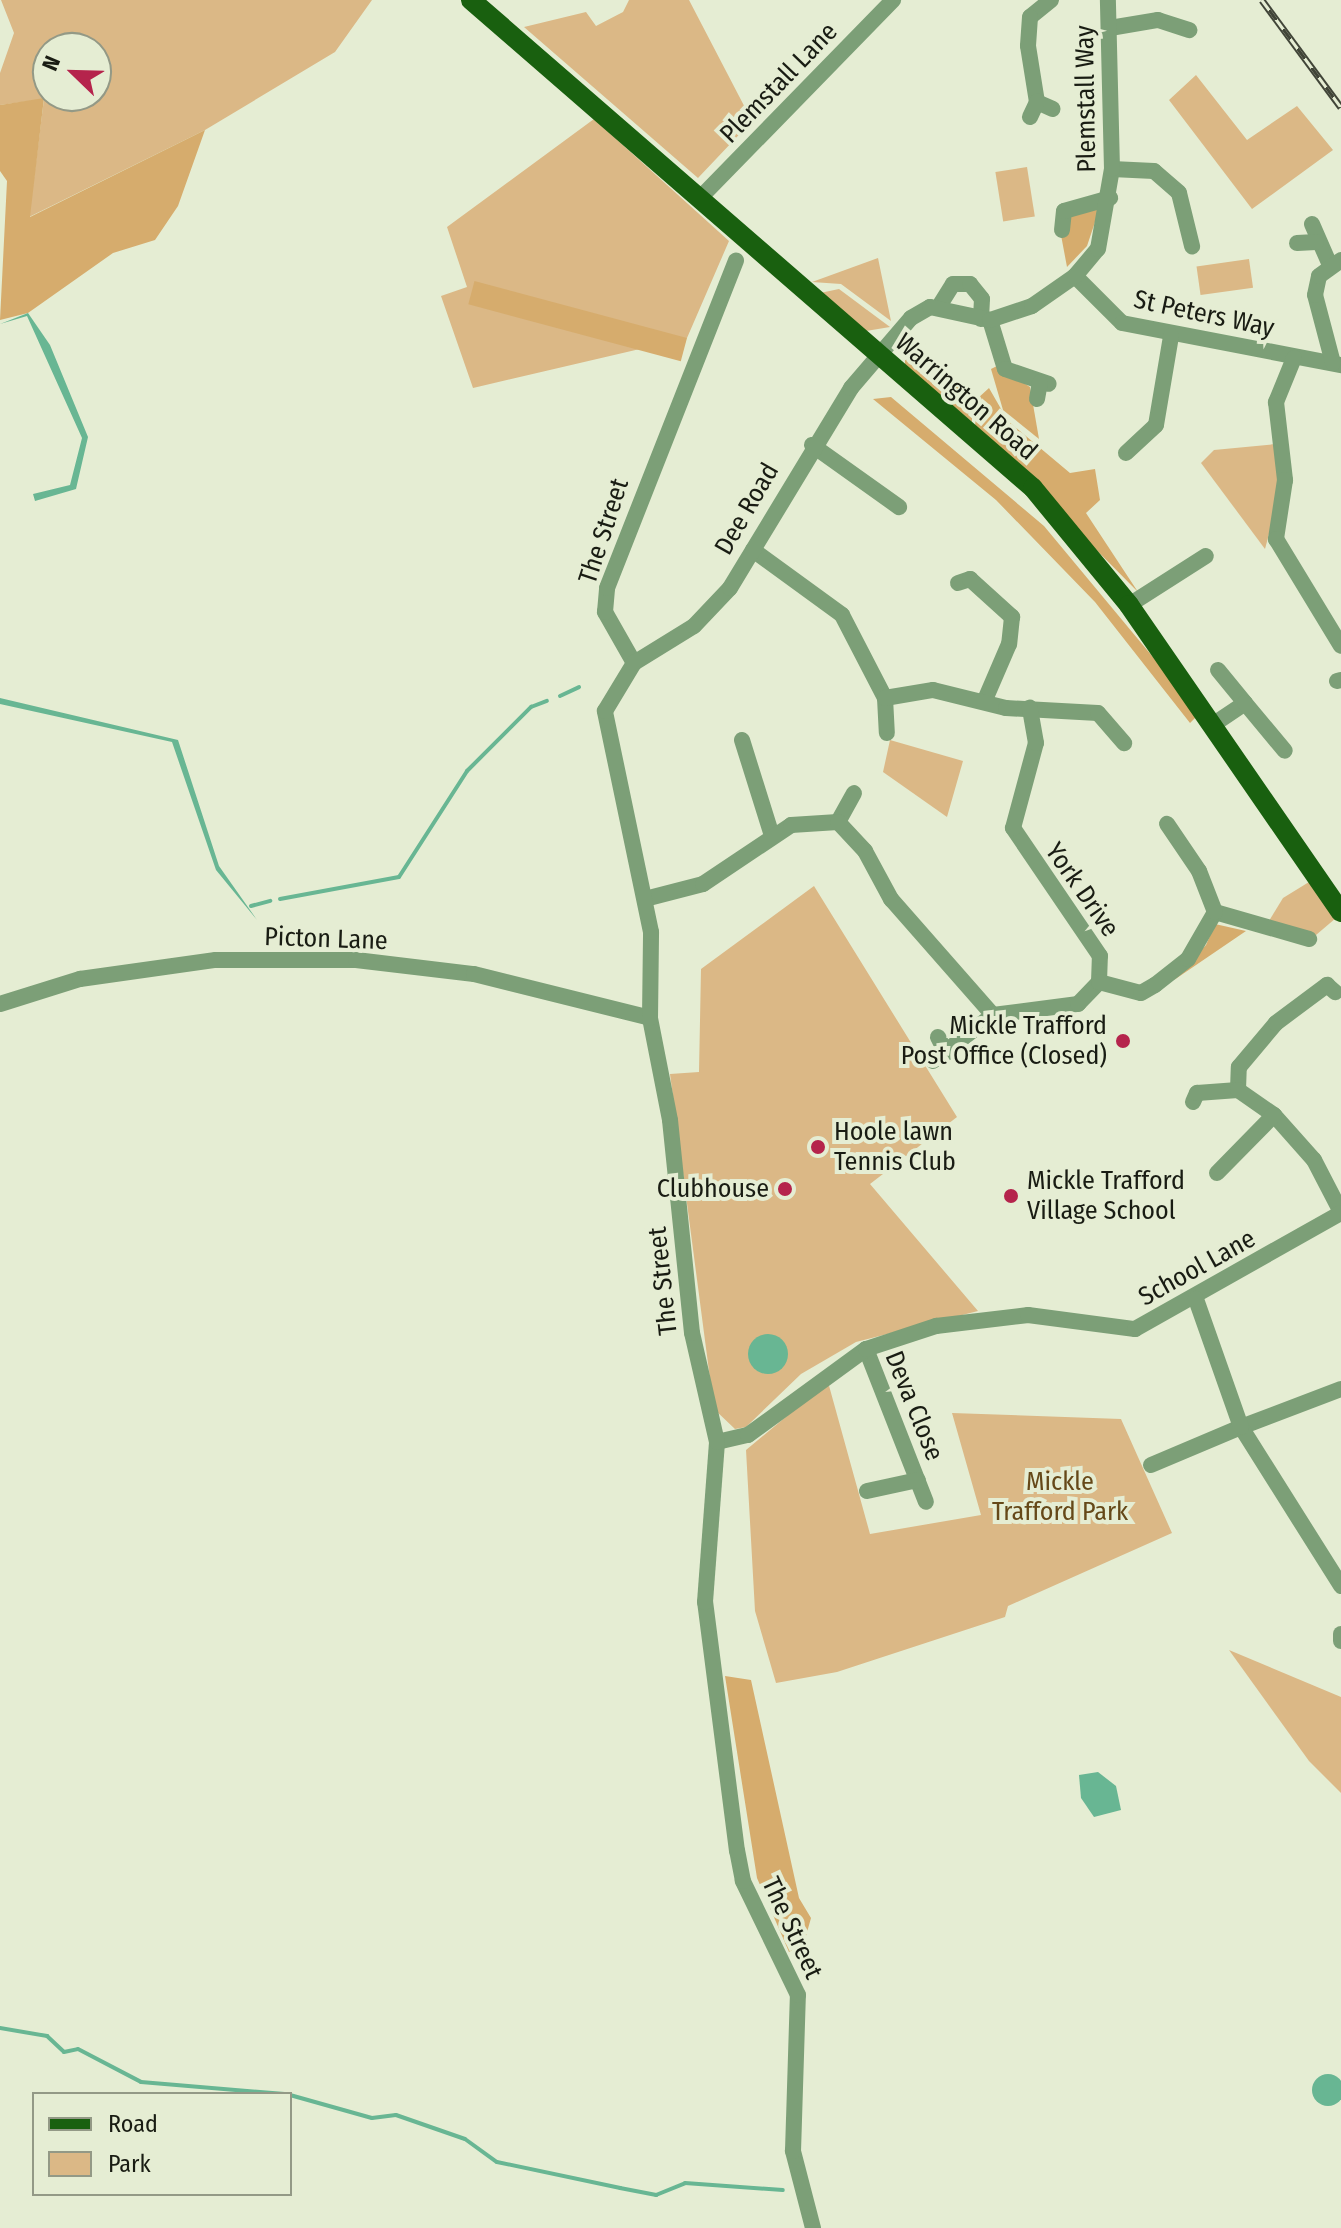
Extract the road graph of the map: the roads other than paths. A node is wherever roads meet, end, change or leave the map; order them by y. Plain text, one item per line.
1 (471, 0) edge
2 (893, 0) edge
3 (1051, 0) edge
4 (1108, 0) edge
5 (1110, 28) junction
6 (1189, 30) dead end
7 (1040, 109) dead end
8 (1112, 169) junction
9 (1110, 198) junction
10 (699, 199) junction
11 (1057, 219) dead end
12 (1312, 224) dead end
13 (1316, 242) junction
14 (1297, 243) dead end
15 (1192, 246) dead end
16 (736, 260) dead end
17 (1335, 262) edge
18 (1075, 276) junction
19 (938, 308) junction
20 (985, 320) junction
21 (1171, 336) junction
22 (879, 356) junction
23 (1294, 358) junction
24 (1337, 364) edge
25 (1037, 399) dead end
26 (812, 445) junction
27 (1126, 453) dead end
28 (899, 507) dead end
29 (753, 550) junction
30 (1206, 556) dead end
31 (958, 583) dead end
32 (1129, 605) junction
33 (1341, 646) edge
34 (634, 663) junction
35 (1218, 670) dead end
36 (885, 698) junction
37 (984, 702) junction
38 (1245, 703) junction
39 (1030, 708) junction
40 (1214, 724) junction
41 (887, 733) dead end
42 (742, 740) dead end
43 (1124, 743) dead end
44 (1285, 751) dead end
45 (854, 793) dead end
46 (838, 822) junction
47 (1167, 824) dead end
48 (772, 836) junction
49 (645, 899) junction
50 (1215, 912) junction
51 (1341, 912) edge
52 (1309, 939) dead end
53 (1099, 982) junction
54 (1335, 992) dead end
55 (0, 1004) edge
56 (993, 1015) junction
57 (650, 1018) junction
58 (938, 1037) dead end
59 (1238, 1090) junction
60 (1195, 1092) dead end
61 (1274, 1115) junction
62 (1217, 1173) dead end
63 (1341, 1212) edge
64 (1196, 1299) junction
65 (866, 1349) junction
66 (1338, 1391) edge
67 (1241, 1427) junction
68 (717, 1442) junction
69 (1151, 1465) dead end
70 (918, 1480) junction
71 (867, 1491) dead end
72 (926, 1502) dead end
73 (1341, 1586) edge
74 (1341, 1634) edge
75 (1341, 1641) edge
76 (813, 2228) edge

1 - 10 main road, Warrington Road
2 - 10 street, Plemstall Lane
3 - 7 street
4 - 5 street, Plemstall Way
5 - 6 street
5 - 8 street, Plemstall Way
8 - 9 street, Plemstall Way
8 - 15 street
9 - 11 street, Plemstall Way
9 - 18 street, Plemstall Way
10 - 22 main road, Warrington Road
12 - 13 street
13 - 14 street
13 - 17 street
16 - 34 street, The Street
17 - 24 street
18 - 20 street, Plemstall Way
18 - 21 street, St Peters Way
19 - 20 street
19 - 20 street
19 - 22 street
20 - 25 street
21 - 23 street, St Peters Way
21 - 27 street
22 - 26 street, Dee Road
22 - 32 main road, Warrington Road
23 - 24 street, St Peters Way
23 - 33 street
26 - 28 street
26 - 29 street, Dee Road
29 - 34 street, Dee Road
29 - 36 street
30 - 32 street
31 - 37 street
32 - 40 main road, Warrington Road
34 - 49 street, The Street
35 - 38 street
36 - 37 street
36 - 41 street
37 - 39 street
38 - 40 street
38 - 44 street
39 - 43 street
39 - 53 street, York Drive
40 - 51 main road, Warrington Road
42 - 48 street
45 - 46 street
46 - 48 street
46 - 56 street
47 - 50 street
48 - 49 street
49 - 57 street, The Street
50 - 52 street
50 - 53 street
53 - 56 street
54 - 59 street
55 - 57 street, Picton Lane
56 - 58 street
57 - 68 street, The Street
59 - 60 street
59 - 61 street
61 - 62 street
61 - 63 street
63 - 64 street, School Lane
64 - 65 street, School Lane
64 - 67 street
65 - 68 street, School Lane
65 - 70 street, Deva Close
66 - 67 street
67 - 69 street
67 - 73 street
68 - 76 street, The Street
70 - 71 street, Deva Close
70 - 72 street, Deva Close
74 - 75 street

